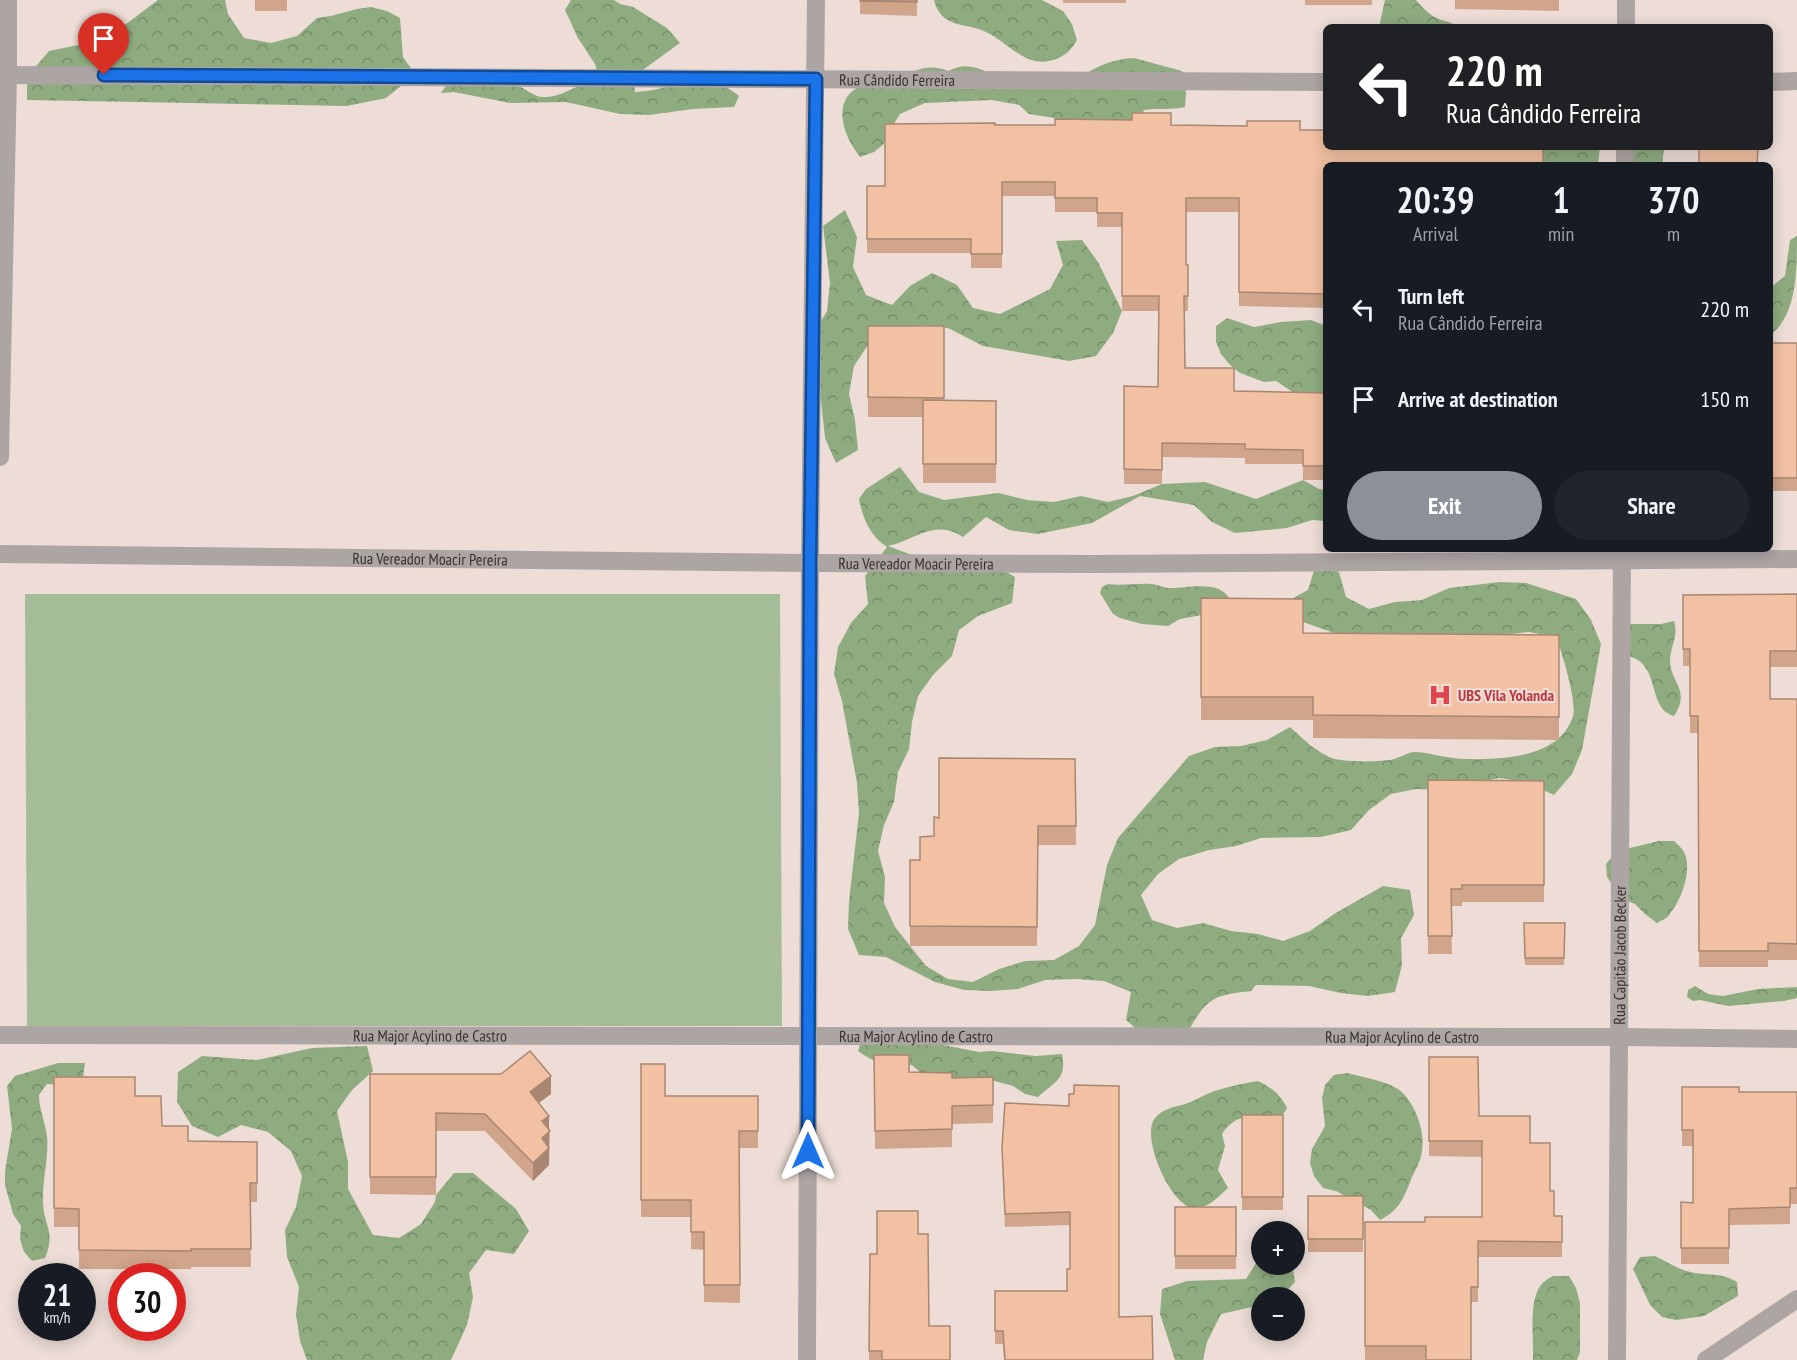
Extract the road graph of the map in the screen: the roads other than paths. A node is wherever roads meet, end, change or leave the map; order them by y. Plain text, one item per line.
1 (8, 0) edge
2 (816, 0) edge
3 (1626, 0) edge
4 (1626, 24) edge
5 (4, 75) edge
6 (816, 79) junction
7 (1797, 81) edge
8 (1323, 82) edge
9 (1773, 82) edge
10 (0, 456) edge
11 (0, 554) edge
12 (1622, 554) edge
13 (1797, 559) edge
14 (810, 563) junction
15 (0, 1035) edge
16 (809, 1035) junction
17 (1620, 1036) junction
18 (1797, 1039) edge
19 (1797, 1299) edge
20 (807, 1360) edge
21 (1617, 1360) edge
22 (1706, 1360) edge

1 - 5 street
2 - 6 street
3 - 4 street
5 - 6 street, Rua Cândido Ferreira
5 - 10 street
6 - 8 street, Rua Cândido Ferreira
6 - 14 street
7 - 9 street
11 - 14 street, Rua Vereador Moacir Pereira
12 - 13 street, Rua Vereador Moacir Pereira
12 - 14 street, Rua Vereador Moacir Pereira
12 - 17 street, Rua Capitão Jacob Becker
14 - 16 street
15 - 16 street, Rua Major Acylino de Castro
16 - 17 street, Rua Major Acylino de Castro
16 - 20 street
17 - 18 street, Rua Major Acylino de Castro
17 - 21 street, Rua Capitão Jacob Becker
19 - 22 street

